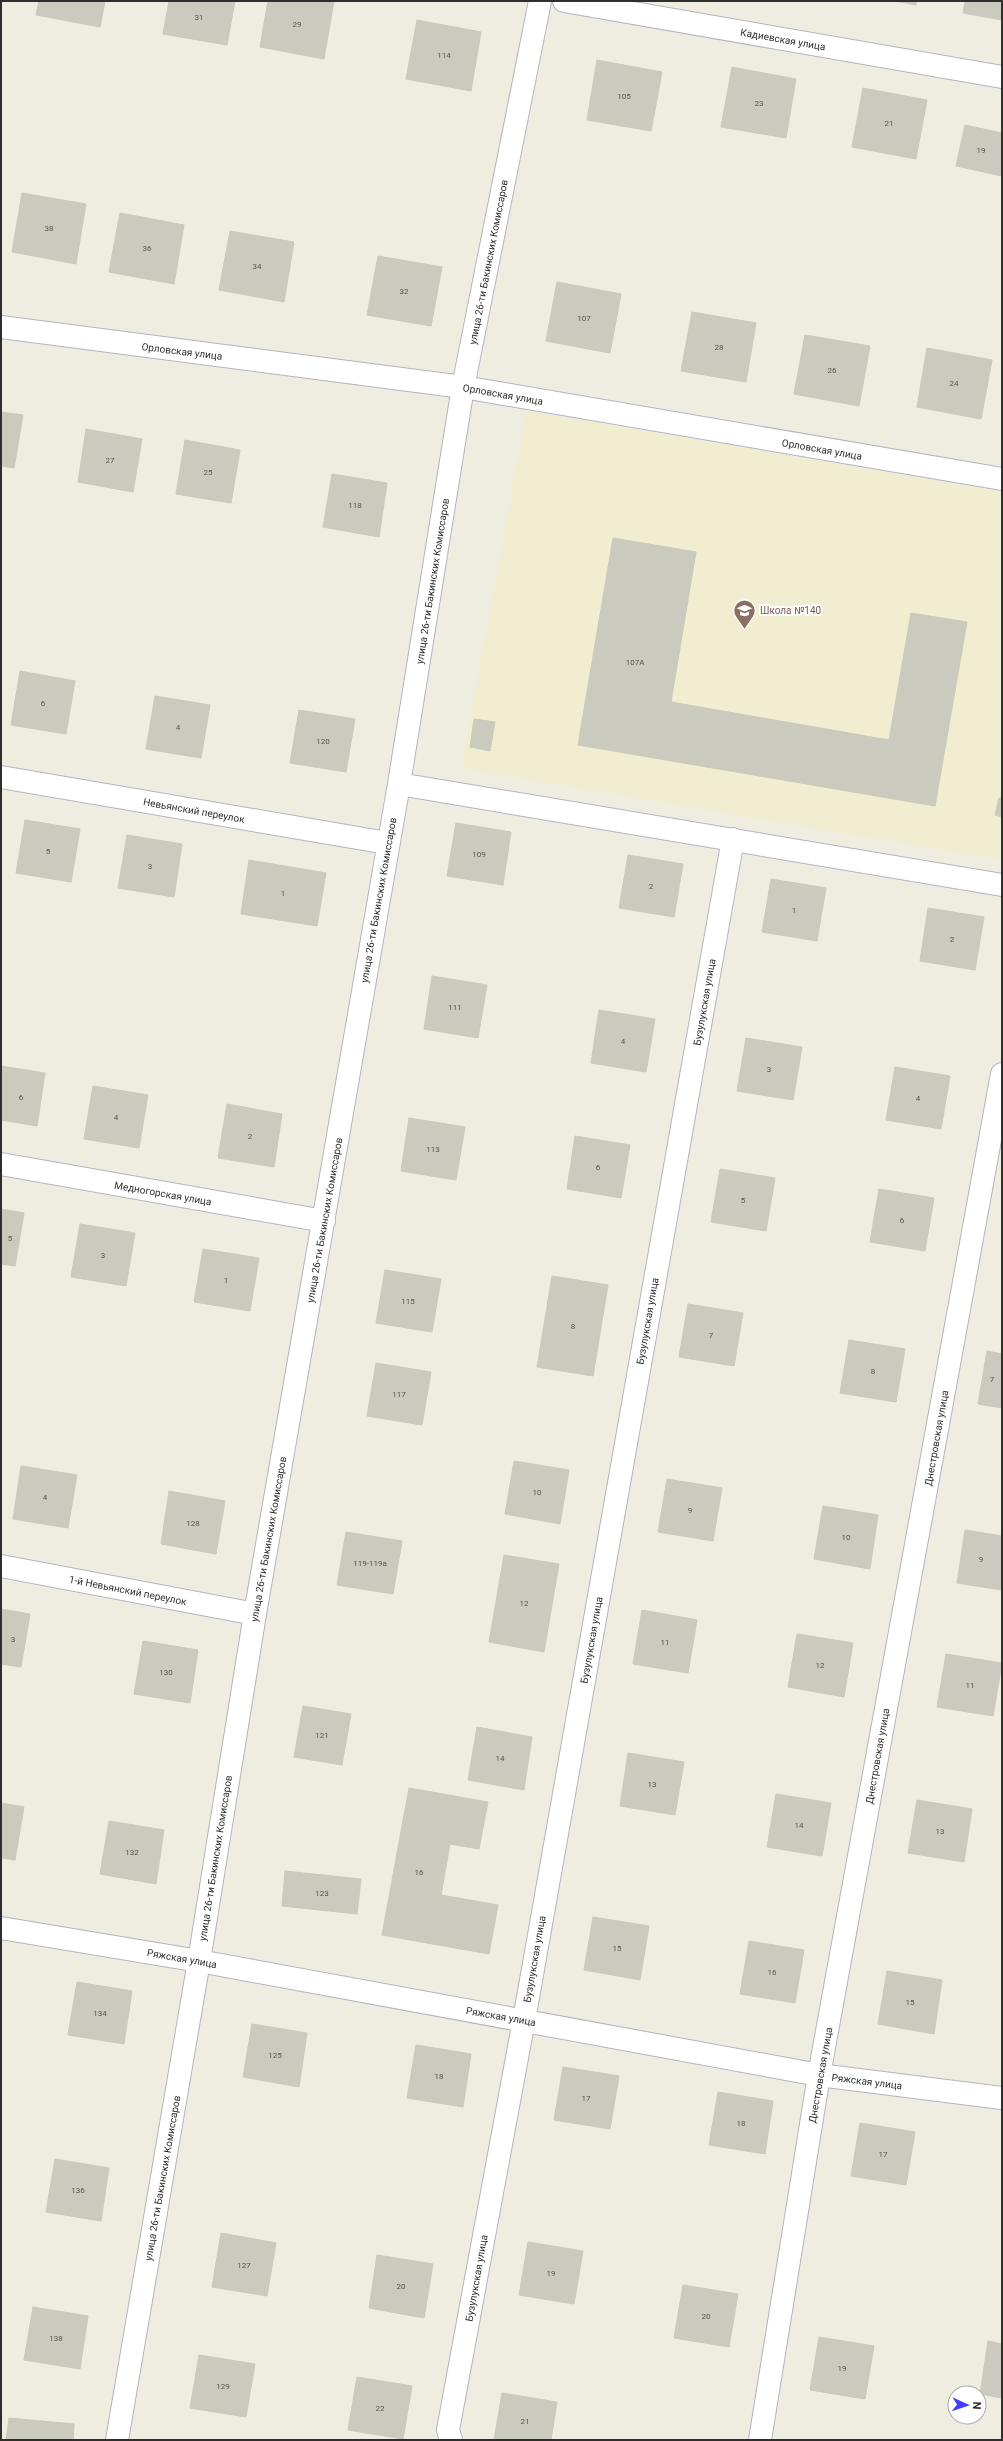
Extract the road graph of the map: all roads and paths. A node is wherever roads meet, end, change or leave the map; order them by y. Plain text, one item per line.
1 (540, 1) edge
2 (564, 1) edge
3 (1002, 77) edge
4 (1, 328) edge
5 (463, 387) junction
6 (1002, 480) edge
7 (1, 777) edge
8 (399, 784) junction
9 (733, 839) junction
10 (387, 843) junction
11 (1002, 885) edge
12 (1002, 1074) edge
13 (1, 1164) edge
14 (324, 1221) junction
15 (1, 1566) edge
16 (255, 1614) junction
17 (1, 1928) edge
18 (199, 1961) junction
19 (524, 2020) junction
20 (819, 2075) junction
21 (1002, 2098) edge
22 (117, 2440) edge
23 (451, 2440) edge
24 (760, 2440) edge

1 - 5 street, улица 26-ти Бакинских Комиссаров
2 - 3 street, Кадиевская улица
4 - 5 street, Орловская улица
5 - 6 street, Орловская улица
5 - 8 street, улица 26-ти Бакинских Комиссаров
7 - 10 street, Невьянский переулок
8 - 9 street
8 - 10 street, улица 26-ти Бакинских Комиссаров
9 - 11 street
9 - 19 street, Бузулукская улица
10 - 14 street, улица 26-ти Бакинских Комиссаров
12 - 20 street, Днестровская улица
13 - 14 street, Медногорская улица
14 - 16 street, улица 26-ти Бакинских Комиссаров
15 - 16 street, 1-й Невьянский переулок
16 - 18 street, улица 26-ти Бакинских Комиссаров
17 - 18 street, Ряжская улица
18 - 19 street, Ряжская улица
18 - 22 street, улица 26-ти Бакинских Комиссаров
19 - 20 street, Ряжская улица
19 - 23 street, Бузулукская улица
20 - 21 street, Ряжская улица
20 - 24 street, Днестровская улица

